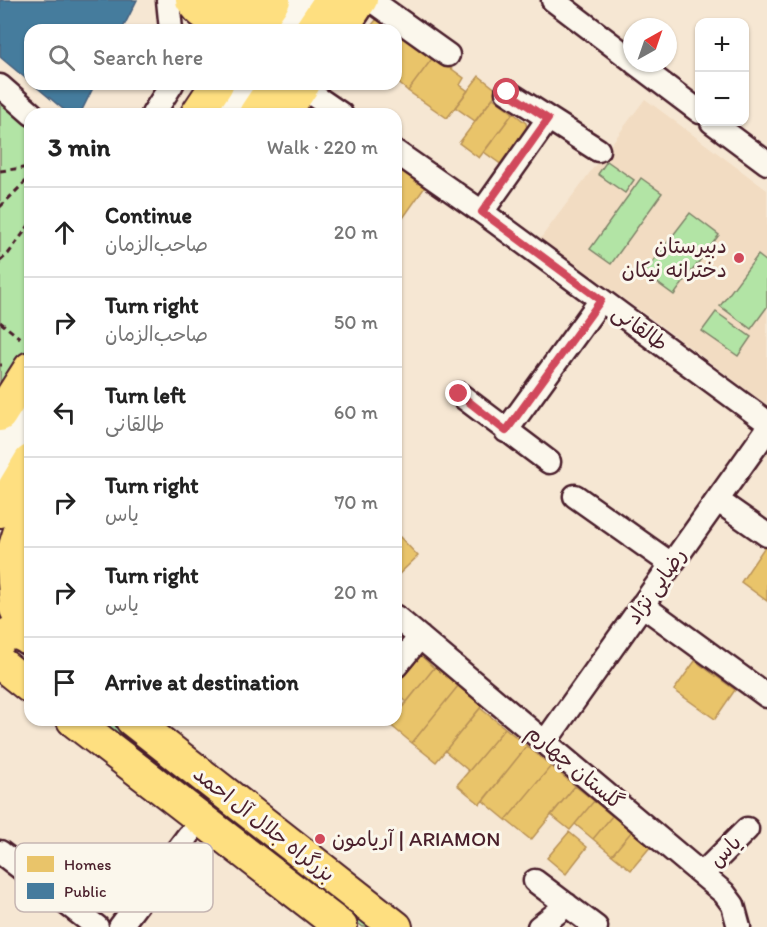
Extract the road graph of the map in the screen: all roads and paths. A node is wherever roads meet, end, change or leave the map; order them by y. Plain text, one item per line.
1 (168, 0) edge
2 (192, 0) edge
3 (247, 0) edge
4 (274, 0) edge
5 (292, 0) edge
6 (312, 0) edge
7 (331, 0) edge
8 (363, 0) edge
9 (370, 0) edge
10 (553, 0) edge
11 (170, 24) edge
12 (214, 24) edge
13 (216, 24) edge
14 (258, 24) edge
15 (276, 24) edge
16 (296, 24) edge
17 (315, 24) edge
18 (347, 24) edge
19 (623, 54) edge
20 (448, 55) dead end
21 (647, 72) edge
22 (0, 86) edge
23 (213, 90) edge
24 (232, 90) edge
25 (253, 90) edge
26 (288, 90) edge
27 (293, 90) edge
28 (303, 90) edge
29 (507, 92) dead end
30 (25, 108) edge
31 (201, 108) edge
32 (219, 108) edge
33 (241, 108) edge
34 (263, 108) edge
35 (288, 108) edge
36 (331, 108) edge
37 (695, 109) edge
38 (548, 119) junction
39 (717, 126) edge
40 (598, 150) dead end
41 (402, 156) edge
42 (767, 164) edge
43 (24, 168) edge
44 (0, 171) edge
45 (24, 183) edge
46 (0, 207) edge
47 (482, 212) junction
48 (24, 232) edge
49 (0, 261) edge
50 (601, 300) junction
51 (0, 322) edge
52 (20, 338) dead end
53 (11, 366) edge
54 (459, 394) dead end
55 (24, 408) edge
56 (0, 415) edge
57 (767, 422) edge
58 (767, 430) edge
59 (506, 431) junction
60 (24, 439) edge
61 (0, 446) edge
62 (549, 462) dead end
63 (24, 471) edge
64 (0, 477) edge
65 (575, 496) dead end
66 (717, 500) junction
67 (24, 502) edge
68 (0, 511) edge
69 (24, 520) edge
70 (0, 521) edge
71 (767, 536) edge
72 (671, 564) junction
73 (642, 605) junction
74 (402, 623) edge
75 (24, 626) edge
76 (24, 635) edge
77 (420, 637) junction
78 (0, 640) edge
79 (402, 659) edge
80 (767, 696) edge
81 (81, 726) edge
82 (140, 726) edge
83 (545, 742) junction
84 (747, 829) dead end
85 (188, 836) dead end
86 (183, 843) edge
87 (0, 852) edge
88 (15, 863) edge
89 (702, 874) junction
90 (535, 881) dead end
91 (567, 905) junction
92 (78, 912) edge
93 (131, 912) edge
94 (98, 927) edge
95 (120, 927) edge
96 (341, 927) edge
97 (396, 927) edge
98 (539, 927) edge
99 (596, 927) edge
100 (740, 927) edge

1 - 11 street
2 - 12 highway
3 - 13 highway
4 - 14 highway
5 - 15 street
6 - 16 street
7 - 17 highway
8 - 18 main road
9 - 20 street
10 - 19 street
21 - 37 street
22 - 30 street
23 - 31 highway
24 - 32 street
25 - 33 street
26 - 34 highway
27 - 35 main road
28 - 36 street
29 - 38 street
38 - 40 street
38 - 47 street
39 - 42 street
41 - 47 street, طالقانی
43 - 44 path
45 - 46 path
47 - 50 street, طالقانی
48 - 49 path
50 - 57 street, طالقانی
50 - 59 street
51 - 52 path
53 - 56 highway
54 - 59 street
55 - 61 street
58 - 66 street, رضایی نژاد
59 - 62 street
60 - 64 street
63 - 68 highway
65 - 72 street
66 - 71 street
66 - 72 street, رضایی نژاد
67 - 70 main road
69 - 75 highway
72 - 73 street, رضایی نژاد
73 - 80 street
73 - 83 street, رضایی نژاد
74 - 77 street, گلستان چهارم
76 - 78 highway
77 - 79 street
77 - 83 street, گلستان چهارم
81 - 96 highway, بزرگراه جلال آل احمد
82 - 97 highway, بزرگراه جلال آل احمد
83 - 89 street, گلستان چهارم
84 - 89 street, یاس
85 - 86 street
87 - 88 street
89 - 100 street, گلستان چهارم
90 - 91 street
91 - 98 street
91 - 99 street
92 - 94 street
93 - 95 street

